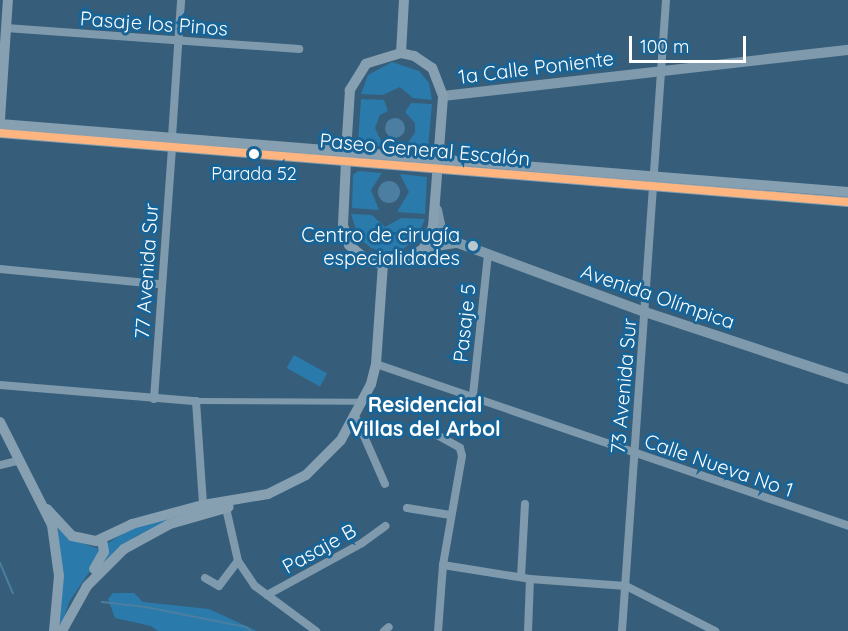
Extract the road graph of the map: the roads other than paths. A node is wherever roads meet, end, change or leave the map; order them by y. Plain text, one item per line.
1 (8, 0) edge
2 (181, 0) edge
3 (404, 0) edge
4 (666, 0) edge
5 (6, 28) junction
6 (178, 42) junction
7 (299, 49) dead end
8 (848, 50) edge
9 (401, 53) junction
10 (662, 71) junction
11 (443, 96) junction
12 (0, 119) edge
13 (0, 124) edge
14 (0, 133) edge
15 (172, 141) junction
16 (346, 156) junction
17 (438, 165) junction
18 (655, 181) junction
19 (848, 192) edge
20 (848, 202) edge
21 (435, 203) junction
22 (458, 243) junction
23 (424, 248) junction
24 (488, 255) junction
25 (383, 264) junction
26 (0, 269) edge
27 (160, 284) junction
28 (645, 312) junction
29 (376, 364) junction
30 (848, 379) edge
31 (0, 385) edge
32 (473, 395) junction
33 (154, 399) junction
34 (196, 401) junction
35 (364, 402) junction
36 (356, 418) junction
37 (0, 422) edge
38 (437, 435) dead end
39 (634, 454) junction
40 (17, 461) junction
41 (0, 465) edge
42 (385, 484) dead end
43 (246, 500) junction
44 (525, 504) dead end
45 (203, 505) junction
46 (226, 508) junction
47 (407, 508) dead end
48 (47, 509) junction
49 (450, 515) junction
50 (385, 525) dead end
51 (848, 526) edge
52 (102, 540) junction
53 (238, 561) junction
54 (443, 566) junction
55 (521, 577) junction
56 (205, 578) dead end
57 (530, 579) junction
58 (626, 586) junction
59 (267, 595) junction
60 (67, 620) junction
61 (54, 631) edge
62 (62, 631) edge
63 (316, 631) edge
64 (438, 631) edge
65 (528, 631) edge
66 (622, 631) edge
67 (716, 631) edge

1 - 5 main road
2 - 6 street, 77 Avenida Sur
3 - 9 main road
4 - 10 street, 73 Avenida Sur
5 - 6 street, Pasaje los Pinos
5 - 12 main road
6 - 7 street, Pasaje los Pinos
6 - 15 street, 77 Avenida Sur
8 - 10 street, 1a Calle Poniente
9 - 11 main road
9 - 16 main road
10 - 11 street, 1a Calle Poniente
10 - 18 street, 73 Avenida Sur
11 - 17 main road
13 - 15 main road, Paseo General Escalón
14 - 15 main road, Paseo General Escalón
15 - 16 main road, Paseo General Escalón
15 - 27 street, 77 Avenida Sur
16 - 17 main road, Paseo General Escalón
16 - 25 main road
17 - 18 main road, Paseo General Escalón
17 - 21 main road
18 - 19 main road, Paseo General Escalón
18 - 20 main road, Paseo General Escalón
18 - 28 street, 73 Avenida Sur
21 - 22 street, Avenida Olímpica
21 - 23 main road
22 - 23 street
22 - 24 street, Avenida Olímpica
23 - 25 main road
24 - 28 street, Avenida Olímpica
24 - 32 street, Pasaje 5
25 - 29 main road
26 - 27 street
27 - 33 street, 77 Avenida Sur
28 - 30 street, Avenida Olímpica
28 - 39 street, 73 Avenida Sur
29 - 32 street, Calle Nueva No 1
29 - 35 main road
31 - 33 street
32 - 39 street, Calle Nueva No 1
33 - 34 street
34 - 35 street
34 - 45 street
35 - 36 main road
36 - 42 street
36 - 43 main road
37 - 40 main road
38 - 49 street
39 - 51 street, Calle Nueva No 1
39 - 58 street, 73 Avenida Sur
40 - 41 street
40 - 48 main road
43 - 45 main road
43 - 46 main road
44 - 55 street
45 - 52 main road
46 - 53 street
46 - 60 main road
47 - 49 street
48 - 52 main road
48 - 61 main road
49 - 54 street
50 - 59 street, Pasaje B
52 - 60 main road
53 - 56 street
53 - 59 street
54 - 55 street
54 - 64 street
55 - 57 street
57 - 58 street
57 - 65 street
58 - 66 street, 73 Avenida Sur
58 - 67 street
59 - 63 street
60 - 62 main road

